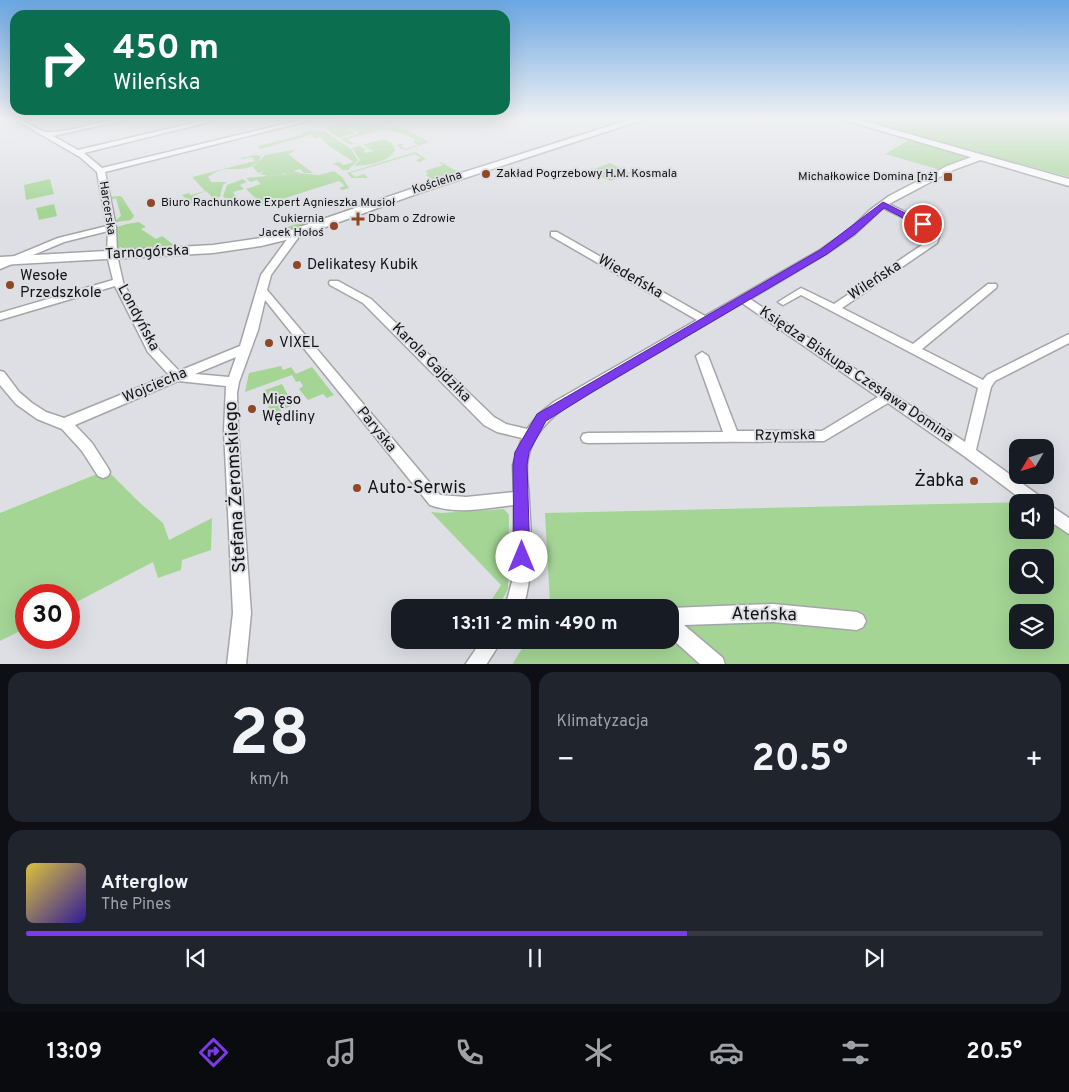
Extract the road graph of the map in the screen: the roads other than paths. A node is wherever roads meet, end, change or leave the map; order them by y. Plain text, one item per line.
1 (73, 150) edge
2 (86, 150) edge
3 (187, 150) edge
4 (543, 150) edge
5 (952, 150) edge
6 (77, 152) junction
7 (980, 158) junction
8 (101, 171) junction
9 (1069, 183) edge
10 (883, 205) junction
11 (112, 227) junction
12 (293, 234) junction
13 (554, 234) dead end
14 (112, 255) junction
15 (7, 260) edge
16 (0, 266) edge
17 (118, 282) junction
18 (334, 283) dead end
19 (992, 286) dead end
20 (263, 291) junction
21 (743, 299) junction
22 (783, 302) dead end
23 (834, 308) junction
24 (0, 317) edge
25 (706, 320) junction
26 (1069, 338) edge
27 (244, 349) junction
28 (914, 349) junction
29 (702, 356) dead end
30 (0, 375) edge
31 (177, 377) junction
32 (233, 382) junction
33 (985, 386) junction
34 (888, 397) junction
35 (66, 423) junction
36 (530, 435) junction
37 (588, 438) dead end
38 (732, 438) junction
39 (969, 452) junction
40 (100, 466) dead end
41 (1025, 494) edge
42 (521, 498) junction
43 (1054, 516) edge
44 (1069, 527) edge
45 (518, 599) edge
46 (679, 617) edge
47 (857, 621) dead end
48 (679, 633) edge
49 (486, 649) edge
50 (236, 664) edge
51 (474, 664) edge
52 (716, 664) edge

1 - 6 street, Harcerska
2 - 6 street
3 - 8 street
4 - 12 street, Kościelna
5 - 7 street
6 - 8 street, Harcerska
7 - 9 street
7 - 10 street, Księdza Biskupa Czesława Domina
8 - 11 street, Harcerska
10 - 21 street, Księdza Biskupa Czesława Domina
10 - 23 street, Wileńska
11 - 14 street, Harcerska
11 - 15 street
12 - 14 street, Tarnogórska
12 - 20 street, Stefana Żeromskiego
13 - 25 street, Wiedeńska
14 - 15 street, Tarnogórska
14 - 17 street, Londyńska
15 - 16 street
17 - 24 street
17 - 31 street, Londyńska
18 - 36 street, Karola Gajdzika
19 - 28 street
20 - 27 street, Stefana Żeromskiego
20 - 42 street, Paryska
21 - 25 street, Księdza Biskupa Czesława Domina
21 - 34 street, Księdza Biskupa Czesława Domina
22 - 23 street, Wileńska
23 - 28 street, Wileńska
25 - 36 street, Księdza Biskupa Czesława Domina
26 - 33 street
27 - 31 street, Wojciecha
27 - 32 street, Stefana Żeromskiego
28 - 33 street, Wileńska
29 - 38 street
30 - 35 street
31 - 32 street
31 - 35 street, Wojciecha
32 - 50 street, Stefana Żeromskiego
33 - 39 street
34 - 38 street, Rzymska
34 - 39 street, Księdza Biskupa Czesława Domina
35 - 40 street
36 - 42 street, Księdza Biskupa Czesława Domina
37 - 38 street, Rzymska
39 - 41 street, Księdza Biskupa Czesława Domina
42 - 45 street, Księdza Biskupa Czesława Domina
43 - 44 street
46 - 47 street, Ateńska
48 - 52 street
49 - 51 street

